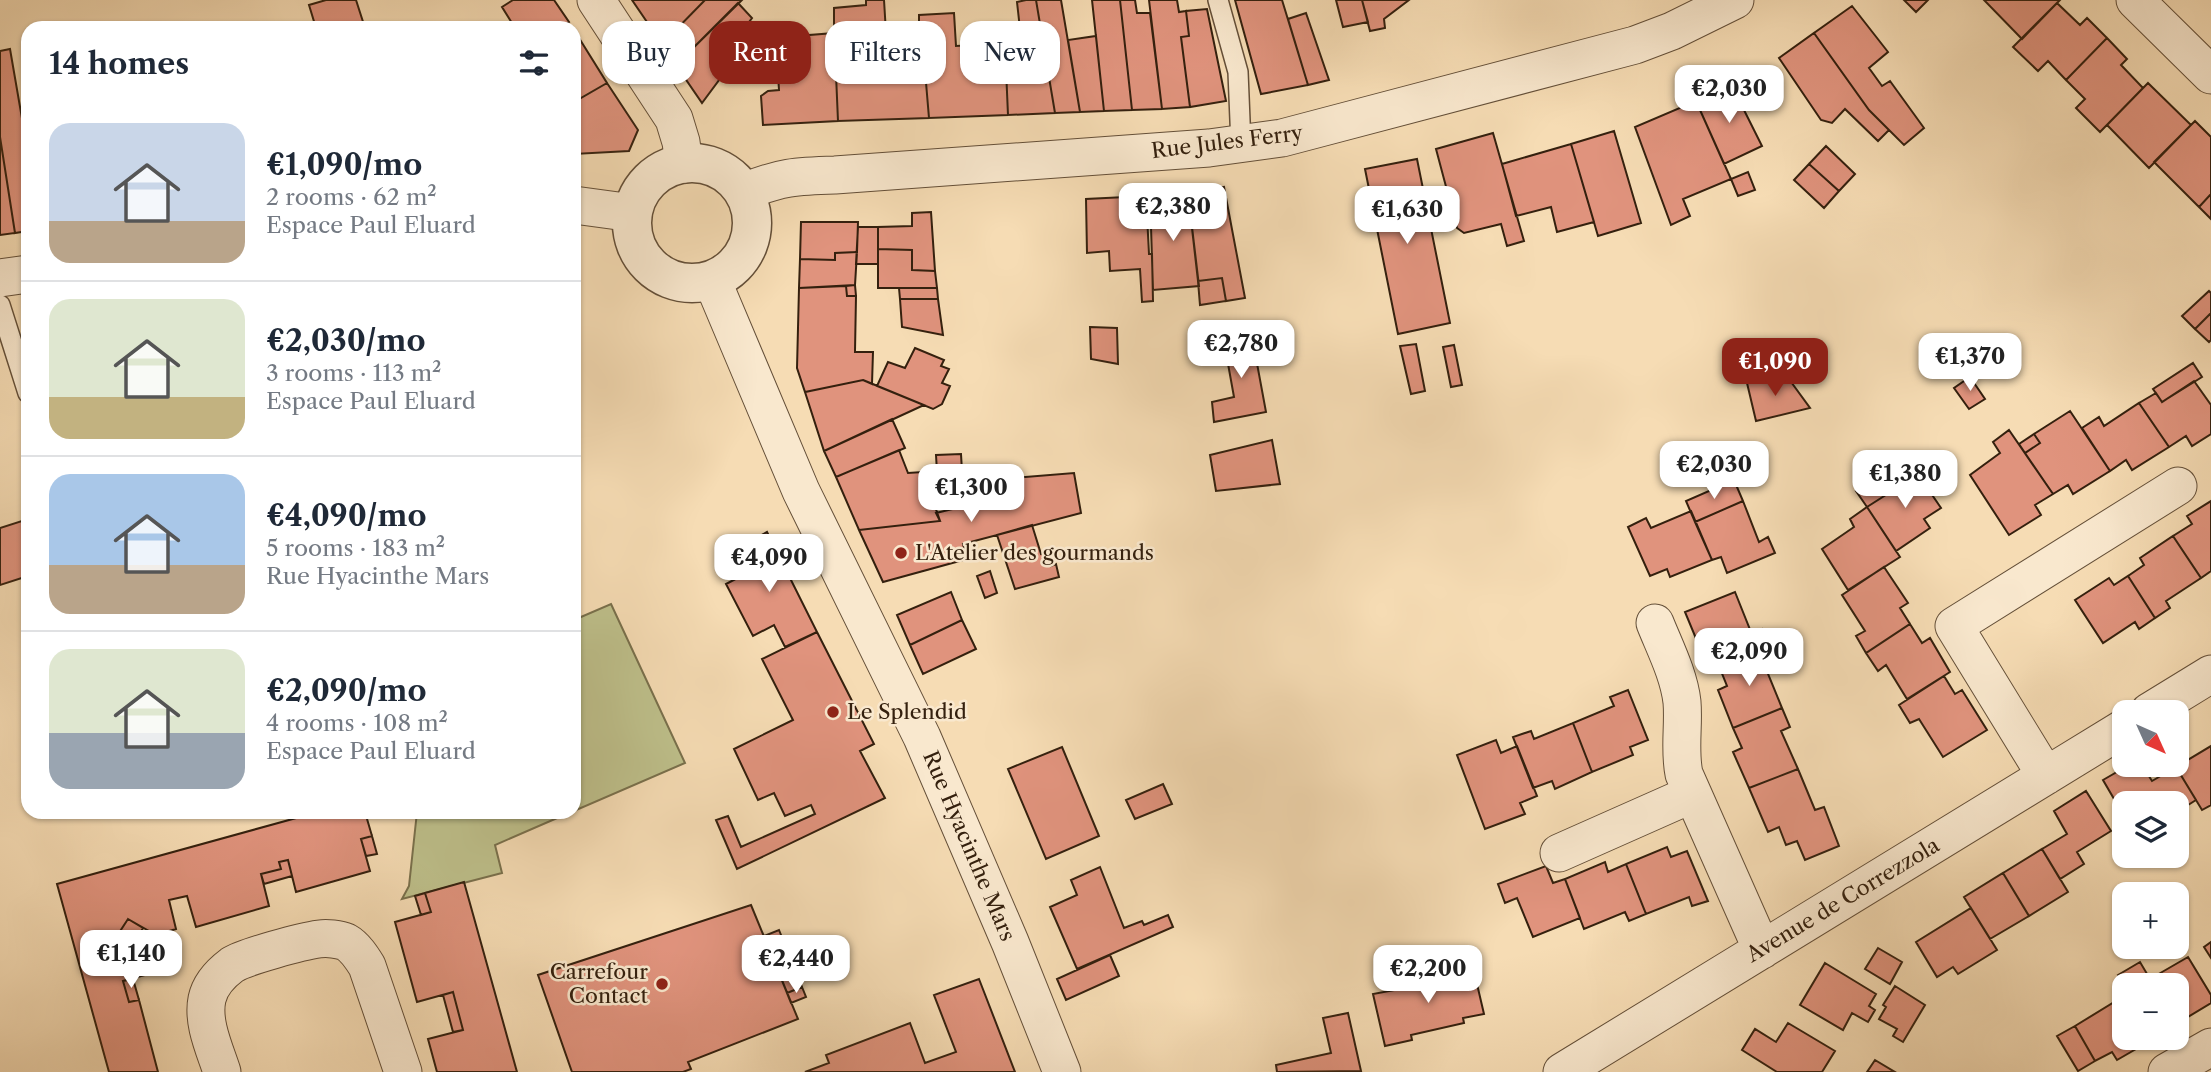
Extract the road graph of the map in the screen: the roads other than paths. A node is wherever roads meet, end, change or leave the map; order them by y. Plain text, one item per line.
1 (596, 0) edge
2 (1218, 0) edge
3 (1735, 0) edge
4 (2136, 0) edge
5 (2211, 75) edge
6 (1241, 145) junction
7 (684, 164) junction
8 (744, 192) junction
9 (581, 206) edge
10 (633, 213) junction
11 (21, 275) edge
12 (0, 278) edge
13 (712, 280) junction
14 (0, 304) edge
15 (21, 371) edge
16 (2178, 486) dead end
17 (1656, 623) dead end
18 (2211, 674) edge
19 (2169, 700) edge
20 (2112, 735) edge
21 (2046, 776) junction
22 (1692, 794) junction
23 (1559, 853) dead end
24 (1762, 950) junction
25 (2211, 1047) edge
26 (222, 1072) edge
27 (402, 1072) edge
28 (1062, 1072) edge
29 (1562, 1072) edge
30 (2167, 1072) edge

1 - 7 street
2 - 6 lane
3 - 6 street, Rue Jules Ferry
4 - 5 street
6 - 8 street, Rue Jules Ferry
7 - 8 street
7 - 10 street
8 - 13 street
9 - 10 street
10 - 13 street
11 - 12 street
13 - 28 street, Rue Hyacinthe Mars
14 - 15 lane
16 - 21 street
17 - 22 street
18 - 19 street
20 - 21 street, Avenue de Correzzola
21 - 24 street, Avenue de Correzzola
22 - 23 street
22 - 24 street
24 - 29 street, Avenue de Correzzola
25 - 30 street
26 - 27 street

